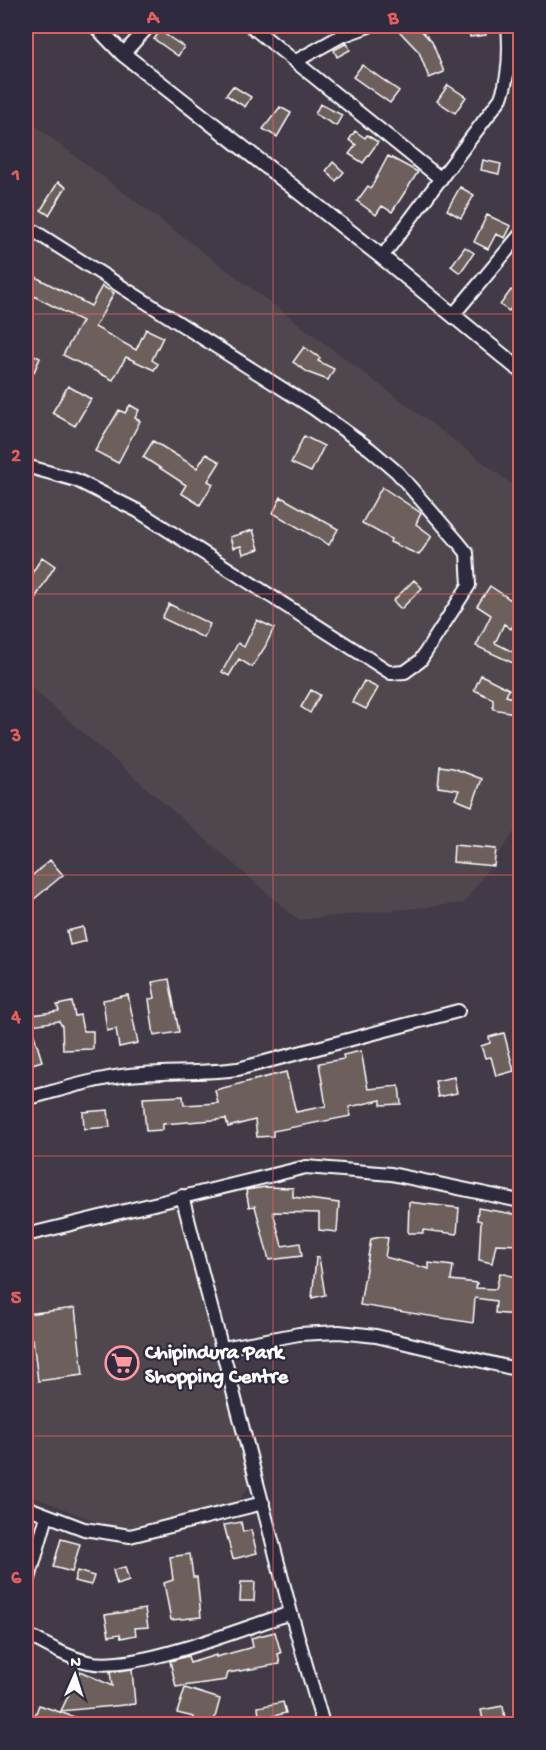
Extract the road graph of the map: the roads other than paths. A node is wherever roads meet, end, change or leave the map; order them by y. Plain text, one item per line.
1 (96, 26) edge
2 (149, 26) edge
3 (250, 26) edge
4 (369, 26) edge
5 (507, 26) edge
6 (123, 54) junction
7 (296, 61) junction
8 (441, 179) junction
9 (26, 226) edge
10 (520, 235) edge
11 (382, 256) junction
12 (454, 314) junction
13 (520, 370) edge
14 (26, 466) edge
15 (458, 1011) dead end
16 (26, 1099) edge
17 (182, 1196) junction
18 (520, 1201) edge
19 (26, 1235) edge
20 (223, 1348) junction
21 (520, 1370) edge
22 (263, 1503) junction
23 (26, 1507) edge
24 (47, 1516) junction
25 (26, 1589) edge
26 (291, 1613) junction
27 (26, 1634) edge
28 (323, 1725) edge

1 - 6 street
2 - 6 street
3 - 7 street
4 - 7 street
5 - 8 street
6 - 11 street
7 - 8 street
8 - 11 street
9 - 14 street
10 - 12 street
11 - 12 street
12 - 13 street
15 - 16 street
17 - 18 street
17 - 19 street
17 - 20 street
20 - 21 street
20 - 22 street
22 - 24 street
22 - 26 street
23 - 24 street
24 - 25 street
26 - 27 street
26 - 28 street

